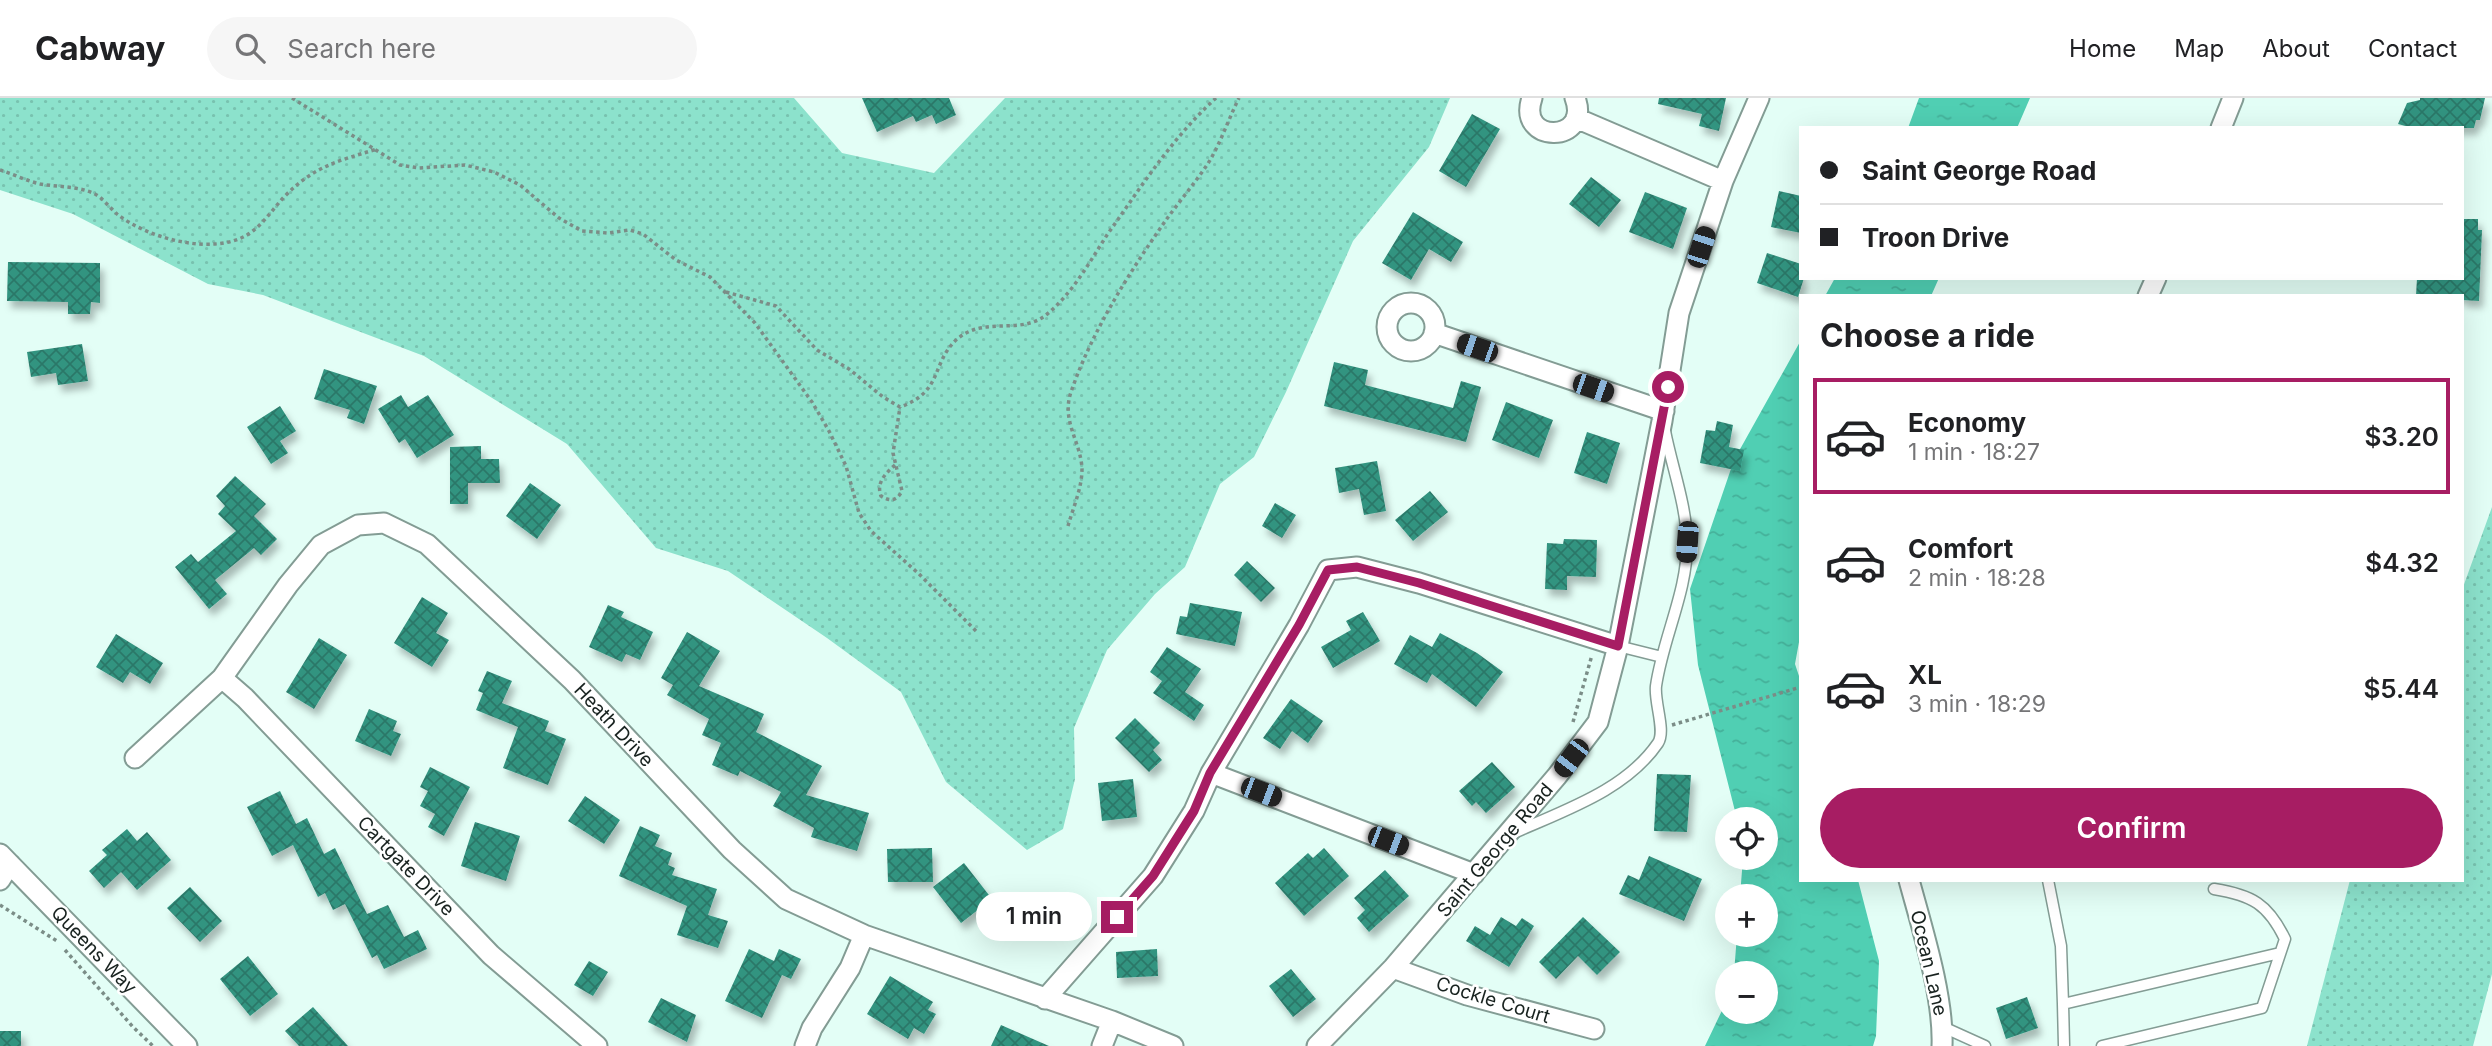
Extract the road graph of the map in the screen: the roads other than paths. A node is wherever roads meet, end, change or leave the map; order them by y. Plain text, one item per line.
1 (1532, 98) edge
2 (1575, 98) edge
3 (1759, 98) edge
4 (2233, 98) edge
5 (1576, 118) junction
6 (2222, 126) edge
7 (1723, 180) junction
8 (1434, 333) dead end
9 (1663, 416) junction
10 (1618, 646) junction
11 (1662, 657) junction
12 (222, 678) junction
13 (135, 758) dead end
14 (1210, 773) junction
15 (1506, 837) junction
16 (3, 866) edge
17 (1474, 874) junction
18 (1910, 882) edge
19 (2048, 882) edge
20 (2214, 889) dead end
21 (864, 935) junction
22 (2280, 953) junction
23 (1393, 968) junction
24 (1045, 999) junction
25 (2063, 1004) junction
26 (1112, 1021) junction
27 (1594, 1029) dead end
28 (1942, 1036) edge
29 (187, 1046) edge
30 (597, 1046) edge
31 (805, 1046) edge
32 (1102, 1046) edge
33 (1173, 1046) edge
34 (1317, 1046) edge
35 (1985, 1046) edge
36 (2064, 1046) edge
37 (2102, 1046) edge

1 - 5 street
2 - 5 street
3 - 7 street, Saint George Road
4 - 6 street
5 - 7 street
7 - 9 street, Saint George Road
8 - 9 street
9 - 10 street, Saint George Road
9 - 11 lane
10 - 11 lane
10 - 14 street
10 - 15 street, Saint George Road
11 - 15 lane
12 - 13 street, Heath Drive
12 - 21 street, Heath Drive
12 - 30 street, Cartgate Drive
14 - 17 street
14 - 24 street
15 - 17 street, Saint George Road
16 - 29 street, Queens Way
17 - 23 street, Saint George Road
18 - 28 street, Ocean Lane
19 - 25 lane
20 - 22 lane
21 - 24 street, Heath Drive
21 - 31 street
22 - 25 lane
22 - 37 lane
23 - 27 street, Cockle Court
23 - 34 street, Saint George Road
24 - 26 street, Heath Drive
25 - 36 lane
26 - 32 street
26 - 33 street, Heath Drive
28 - 35 lane

